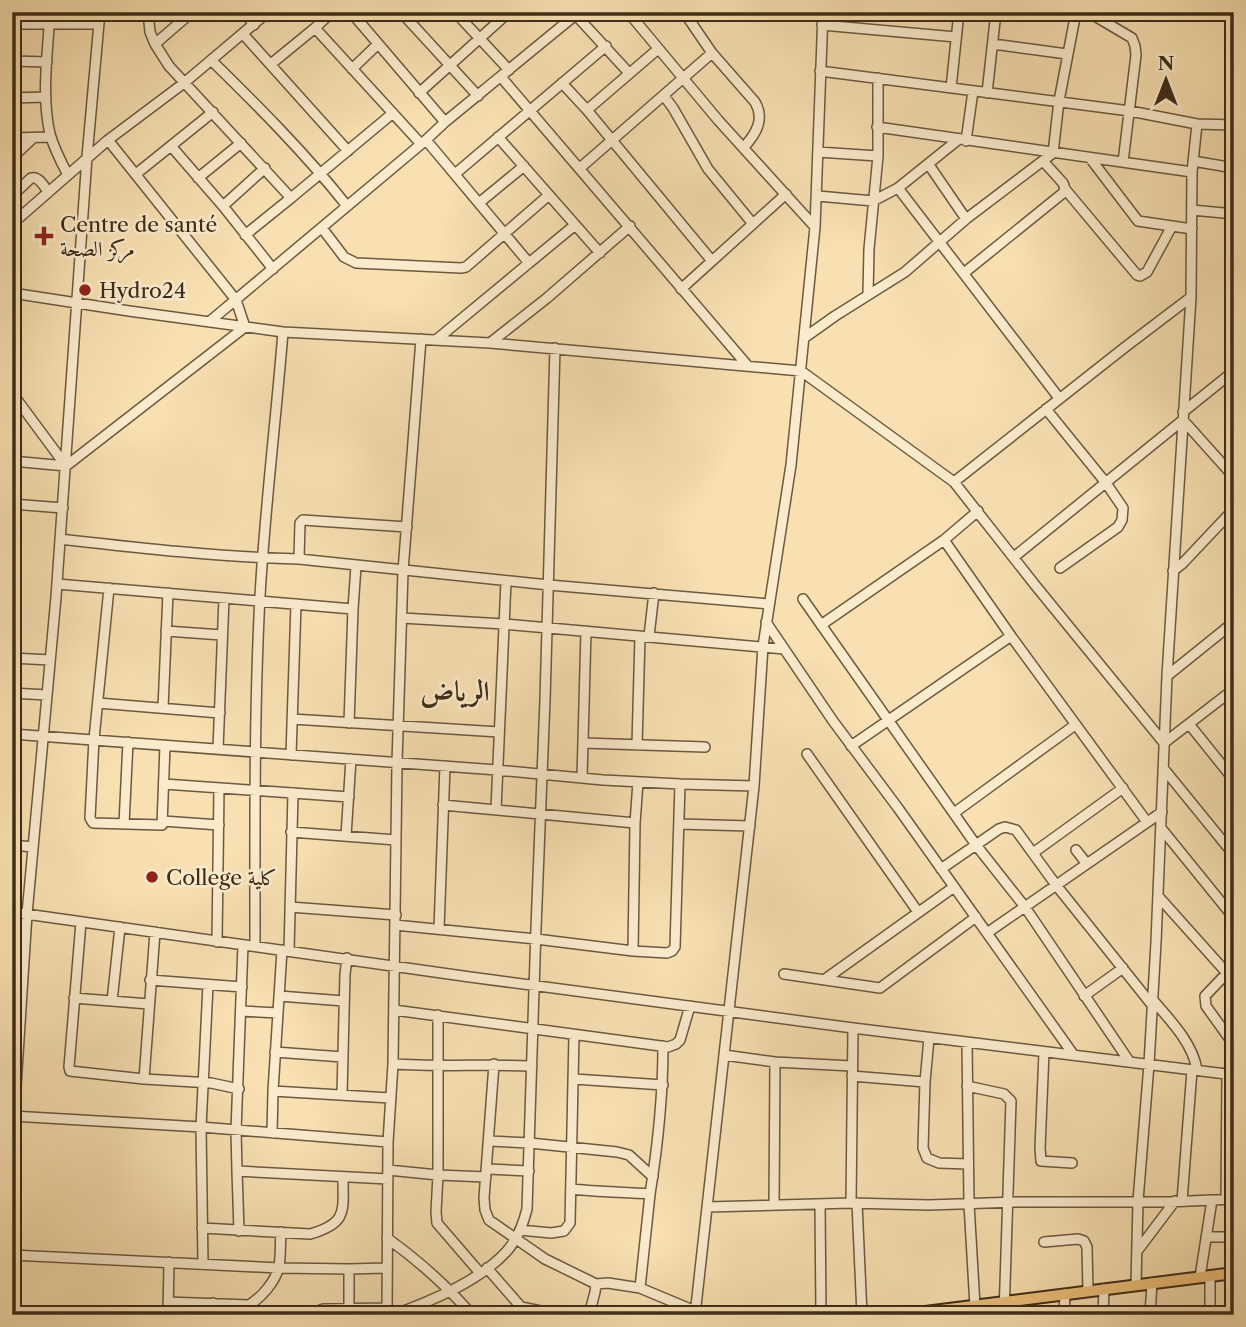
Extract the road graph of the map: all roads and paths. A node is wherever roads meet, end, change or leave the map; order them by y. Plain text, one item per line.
1 (50, 12) edge
2 (100, 12) edge
3 (148, 12) edge
4 (192, 12) edge
5 (244, 12) edge
6 (268, 12) edge
7 (332, 12) edge
8 (351, 12) edge
9 (401, 12) edge
10 (455, 12) edge
11 (509, 12) edge
12 (628, 12) edge
13 (645, 12) edge
14 (703, 12) edge
15 (823, 12) edge
16 (959, 12) edge
17 (996, 12) edge
18 (1076, 12) edge
19 (1088, 12) edge
20 (575, 13) edge
21 (687, 16) edge
22 (635, 20) junction
23 (12, 24) edge
24 (49, 24) junction
25 (99, 24) junction
26 (254, 25) junction
27 (822, 25) junction
28 (315, 28) junction
29 (243, 34) junction
30 (956, 37) junction
31 (480, 39) junction
32 (155, 44) junction
33 (378, 44) junction
34 (993, 44) junction
35 (606, 46) junction
36 (658, 49) junction
37 (712, 53) junction
38 (1067, 54) junction
39 (211, 60) junction
40 (12, 61) edge
41 (47, 61) junction
42 (271, 64) junction
43 (450, 65) junction
44 (352, 69) junction
45 (820, 71) junction
46 (505, 73) junction
47 (629, 73) junction
48 (683, 78) junction
49 (878, 78) junction
50 (184, 83) junction
51 (562, 83) junction
52 (951, 88) junction
53 (973, 91) junction
54 (419, 93) junction
55 (987, 93) junction
56 (478, 96) junction
57 (664, 96) junction
58 (46, 97) junction
59 (12, 98) edge
60 (1059, 102) junction
61 (530, 110) junction
62 (587, 110) junction
63 (1130, 111) junction
64 (212, 112) junction
65 (393, 113) junction
66 (445, 122) junction
67 (1197, 124) junction
68 (1234, 125) edge
69 (877, 127) junction
70 (51, 137) junction
71 (498, 137) junction
72 (12, 138) edge
73 (33, 138) junction
74 (108, 140) junction
75 (612, 140) junction
76 (963, 140) junction
77 (423, 142) junction
78 (241, 143) junction
79 (171, 146) junction
80 (744, 147) junction
81 (348, 151) junction
82 (818, 152) junction
83 (1053, 153) junction
84 (878, 156) junction
85 (87, 157) junction
86 (12, 158) edge
87 (1090, 158) junction
88 (1043, 161) junction
89 (1193, 161) junction
90 (1123, 162) junction
91 (929, 165) junction
92 (524, 166) junction
93 (580, 168) junction
94 (1234, 168) edge
95 (265, 169) junction
96 (1192, 172) junction
97 (136, 174) junction
98 (320, 174) junction
99 (455, 174) junction
100 (68, 175) junction
101 (198, 178) junction
102 (898, 188) junction
103 (1065, 189) junction
104 (48, 192) junction
105 (786, 194) junction
106 (549, 195) junction
107 (12, 196) edge
108 (818, 196) junction
109 (291, 198) junction
110 (873, 201) junction
111 (479, 203) junction
112 (223, 206) junction
113 (347, 206) junction
114 (1192, 210) junction
115 (1234, 214) edge
116 (966, 219) junction
117 (12, 224) edge
118 (752, 224) junction
119 (575, 225) junction
120 (629, 226) junction
121 (1172, 226) junction
122 (815, 227) junction
123 (322, 228) junction
124 (1192, 229) junction
125 (504, 233) junction
126 (246, 235) junction
127 (939, 241) junction
128 (600, 253) junction
129 (712, 261) junction
130 (529, 263) junction
131 (273, 269) junction
132 (964, 273) junction
133 (681, 289) junction
134 (12, 293) edge
135 (868, 294) junction
136 (1191, 297) junction
137 (236, 300) junction
138 (78, 303) junction
139 (209, 322) junction
140 (245, 327) junction
141 (283, 332) junction
142 (804, 338) junction
143 (421, 339) junction
144 (436, 340) junction
145 (490, 343) junction
146 (555, 348) junction
147 (747, 365) junction
148 (801, 371) junction
149 (1234, 371) edge
150 (12, 393) edge
151 (1059, 398) junction
152 (1046, 409) junction
153 (1183, 416) junction
154 (12, 461) edge
155 (66, 466) junction
156 (1234, 477) edge
157 (954, 482) junction
158 (1106, 483) junction
159 (12, 504) edge
160 (63, 508) junction
161 (1234, 509) edge
162 (978, 512) junction
163 (407, 527) junction
164 (60, 539) junction
165 (944, 540) junction
166 (1014, 557) junction
167 (262, 558) junction
168 (299, 559) junction
169 (356, 566) junction
170 (1060, 568) dead end
171 (403, 571) junction
172 (1173, 571) junction
173 (506, 581) junction
174 (57, 584) junction
175 (548, 585) junction
176 (109, 589) junction
177 (168, 593) junction
178 (654, 593) junction
179 (224, 598) junction
180 (803, 599) dead end
181 (260, 601) junction
182 (296, 604) junction
183 (769, 604) junction
184 (353, 609) junction
185 (402, 618) junction
186 (766, 622) junction
187 (1234, 622) edge
188 (504, 624) junction
189 (821, 625) junction
190 (547, 627) junction
191 (166, 631) junction
192 (586, 631) junction
193 (222, 635) junction
194 (644, 636) junction
195 (1011, 636) junction
196 (763, 646) junction
197 (784, 649) junction
198 (12, 658) edge
199 (50, 660) junction
200 (1167, 676) junction
201 (1234, 689) edge
202 (12, 693) edge
203 (47, 695) junction
204 (98, 703) junction
205 (163, 708) junction
206 (220, 713) junction
207 (292, 719) junction
208 (888, 720) junction
209 (349, 723) junction
210 (1189, 724) junction
211 (1075, 725) junction
212 (398, 726) junction
213 (499, 732) junction
214 (12, 734) edge
215 (44, 736) junction
216 (94, 739) junction
217 (128, 742) junction
218 (583, 743) junction
219 (1164, 743) junction
220 (165, 745) junction
221 (637, 745) junction
222 (851, 746) junction
223 (705, 747) dead end
224 (218, 749) junction
225 (256, 752) junction
226 (807, 754) dead end
227 (291, 755) junction
228 (351, 759) junction
229 (397, 763) junction
230 (445, 766) junction
231 (1164, 769) junction
232 (497, 770) junction
233 (542, 775) junction
234 (582, 778) junction
235 (1234, 780) edge
236 (638, 782) junction
237 (164, 784) junction
238 (680, 784) junction
239 (754, 786) junction
240 (219, 788) junction
241 (1123, 788) junction
242 (256, 791) junction
243 (293, 793) junction
244 (349, 797) junction
245 (443, 804) junction
246 (496, 810) junction
247 (1162, 812) junction
248 (954, 813) junction
249 (541, 814) junction
250 (163, 821) junction
251 (1147, 821) junction
252 (635, 823) junction
253 (124, 824) junction
254 (679, 824) junction
255 (219, 825) junction
256 (750, 826) junction
257 (1161, 828) junction
258 (291, 832) junction
259 (346, 836) junction
260 (396, 840) junction
261 (12, 845) edge
262 (976, 845) junction
263 (33, 847) junction
264 (1076, 850) dead end
265 (1033, 853) junction
266 (1234, 855) edge
267 (1087, 864) junction
268 (941, 870) junction
269 (1056, 885) junction
270 (954, 887) junction
271 (1158, 897) junction
272 (290, 907) junction
273 (1025, 907) junction
274 (12, 912) edge
275 (918, 912) junction
276 (27, 914) junction
277 (976, 918) junction
278 (1234, 918) edge
279 (396, 920) junction
280 (81, 922) junction
281 (120, 927) junction
282 (439, 929) junction
283 (155, 932) junction
284 (987, 933) junction
285 (536, 939) junction
286 (217, 942) junction
287 (243, 945) junction
288 (255, 946) junction
289 (285, 950) junction
290 (632, 951) junction
291 (347, 958) junction
292 (395, 966) junction
293 (1123, 968) junction
294 (784, 974) dead end
295 (1231, 977) edge
296 (150, 980) junction
297 (824, 980) junction
298 (534, 984) junction
299 (208, 985) junction
300 (242, 987) junction
301 (279, 996) junction
302 (1084, 996) junction
303 (74, 998) junction
304 (112, 1001) junction
305 (344, 1001) junction
306 (1152, 1002) junction
307 (149, 1004) junction
308 (690, 1006) junction
309 (394, 1010) junction
310 (729, 1011) junction
311 (242, 1012) junction
312 (278, 1013) junction
313 (438, 1015) junction
314 (853, 1028) junction
315 (533, 1029) junction
316 (574, 1035) junction
317 (929, 1038) junction
318 (967, 1043) junction
319 (1234, 1045) edge
320 (663, 1046) junction
321 (275, 1052) junction
322 (1044, 1052) junction
323 (1073, 1054) junction
324 (724, 1055) junction
325 (343, 1057) junction
326 (1234, 1059) edge
327 (775, 1062) junction
328 (1129, 1062) junction
329 (393, 1064) junction
330 (494, 1064) junction
331 (1149, 1064) junction
332 (438, 1065) junction
333 (532, 1066) junction
334 (1194, 1070) junction
335 (852, 1071) junction
336 (1230, 1074) edge
337 (144, 1079) junction
338 (574, 1079) junction
339 (203, 1082) junction
340 (925, 1082) junction
341 (663, 1085) junction
342 (967, 1086) junction
343 (239, 1089) junction
344 (273, 1091) junction
345 (342, 1095) junction
346 (390, 1098) junction
347 (13, 1116) edge
348 (201, 1128) junction
349 (236, 1130) junction
350 (272, 1133) junction
351 (489, 1141) junction
352 (388, 1142) junction
353 (530, 1143) junction
354 (1230, 1147) edge
355 (572, 1148) junction
356 (12, 1149) edge
357 (1072, 1163) dead end
358 (968, 1164) junction
359 (237, 1171) junction
360 (529, 1171) junction
361 (486, 1173) junction
362 (388, 1175) junction
363 (438, 1175) junction
364 (342, 1177) junction
365 (653, 1177) junction
366 (572, 1189) junction
367 (650, 1194) junction
368 (1230, 1199) edge
369 (1212, 1200) junction
370 (1138, 1201) junction
371 (1179, 1201) junction
372 (854, 1203) junction
373 (1007, 1203) junction
374 (820, 1204) junction
375 (969, 1204) junction
376 (774, 1205) junction
377 (707, 1207) junction
378 (202, 1228) junction
379 (239, 1231) junction
380 (281, 1232) junction
381 (518, 1235) junction
382 (1206, 1237) junction
383 (1234, 1237) edge
384 (387, 1238) junction
385 (1044, 1242) dead end
386 (1137, 1251) junction
387 (12, 1255) edge
388 (169, 1262) junction
389 (203, 1264) junction
390 (279, 1268) junction
391 (386, 1268) junction
392 (349, 1269) junction
393 (484, 1270) junction
394 (1234, 1273) edge
395 (1205, 1276) junction
396 (1152, 1283) junction
397 (596, 1284) junction
398 (1136, 1285) junction
399 (640, 1288) junction
400 (1104, 1289) junction
401 (451, 1290) junction
402 (1088, 1291) junction
403 (1065, 1294) junction
404 (168, 1302) junction
405 (212, 1303) junction
406 (1004, 1303) junction
407 (975, 1306) junction
408 (961, 1311) edge
409 (349, 1312) edge
410 (389, 1313) edge
411 (695, 1313) edge
412 (168, 1315) edge
413 (211, 1315) edge
414 (307, 1315) edge
415 (472, 1315) edge
416 (560, 1315) edge
417 (589, 1315) edge
418 (821, 1315) edge
419 (862, 1315) edge
420 (901, 1315) edge
421 (1004, 1315) edge
422 (1064, 1315) edge
423 (1103, 1315) edge
424 (1150, 1315) edge
425 (1210, 1315) edge

1 - 24 street
2 - 25 street
3 - 32 street
4 - 32 street
5 - 26 street
6 - 26 street
7 - 28 street
8 - 33 street
9 - 43 street
10 - 31 street
11 - 31 street
12 - 22 street
13 - 22 street
14 - 21 street
15 - 27 street
16 - 30 street
17 - 34 street
18 - 38 street
19 - 63 street
20 - 35 street
20 - 46 street
21 - 37 street
22 - 36 street
23 - 24 street
24 - 25 street
24 - 41 street
25 - 85 street
26 - 29 street
27 - 30 street
27 - 45 street
28 - 42 street
28 - 44 street
29 - 39 street
29 - 42 street
30 - 52 street
31 - 43 street
31 - 46 street
32 - 50 street
33 - 44 street
33 - 54 street
34 - 38 street
34 - 55 street
35 - 47 street
35 - 51 street
36 - 47 street
36 - 48 street
37 - 48 street
37 - 80 street
38 - 60 street
39 - 50 street
39 - 98 street
40 - 41 street
41 - 58 street
42 - 81 street
43 - 54 street
43 - 56 street
44 - 65 street
45 - 49 street
45 - 82 street
46 - 56 street
46 - 61 street
47 - 62 street
48 - 57 street
48 - 80 street
49 - 52 street
49 - 69 street
50 - 64 street
50 - 74 street
51 - 61 street
51 - 62 street
52 - 53 street
53 - 55 street
53 - 76 street
54 - 66 street
55 - 60 street
56 - 66 street
57 - 75 street
57 - 118 street
58 - 59 street
58 - 70 street
60 - 63 street
60 - 83 street
61 - 71 street
61 - 93 street
62 - 75 street
63 - 67 street
63 - 90 street
64 - 78 street
64 - 79 street
65 - 77 street
65 - 81 street
66 - 77 street
67 - 68 street
67 - 89 street
69 - 76 street
69 - 84 street
70 - 73 street
70 - 100 street
71 - 92 street
71 - 99 street
72 - 73 street
73 - 86 street
74 - 85 street
74 - 97 street
75 - 93 street
75 - 129 street
76 - 83 street
76 - 91 street
77 - 99 street
77 - 113 street
78 - 95 street
78 - 101 street
79 - 97 street
79 - 101 street
80 - 105 street
81 - 98 street
82 - 84 street
82 - 108 street
83 - 87 street
83 - 88 street
84 - 110 street
85 - 100 street
85 - 138 street
87 - 90 street
87 - 121 street
88 - 103 street
88 - 116 street
89 - 94 street
89 - 96 street
90 - 96 street
91 - 102 street
91 - 116 street
92 - 106 street
92 - 111 street
93 - 120 street
95 - 109 street
95 - 112 street
96 - 114 street
97 - 137 street
98 - 109 street
98 - 113 street
99 - 111 street
100 - 104 street
101 - 112 street
102 - 110 street
102 - 127 street
103 - 121 street
103 - 132 street
104 - 107 street
104 - 117 street
105 - 118 street
105 - 122 street
106 - 119 street
106 - 125 street
108 - 110 street
108 - 122 street
109 - 126 street
110 - 135 street
111 - 125 street
112 - 126 street
113 - 123 street
114 - 115 street
114 - 124 street
116 - 127 street
118 - 129 street
119 - 128 street
119 - 130 street
120 - 128 street
120 - 133 street
121 - 124 street
122 - 142 street
123 - 125 street
123 - 131 street
124 - 136 street
125 - 130 street
126 - 131 street
127 - 132 street
127 - 135 street
128 - 145 street
129 - 133 street
130 - 144 street
131 - 137 street
132 - 151 street
133 - 147 street
134 - 138 street
135 - 142 street
136 - 151 street
136 - 153 street
137 - 139 street
137 - 140 street
138 - 139 street
138 - 155 street
139 - 140 street
140 - 141 street
140 - 155 street
141 - 143 street
141 - 167 street
142 - 148 street
143 - 144 street
143 - 163 street
144 - 145 street
145 - 146 street
146 - 147 street
146 - 175 street
147 - 148 street
148 - 157 street
148 - 183 street
149 - 153 street
150 - 155 street
151 - 152 street
152 - 157 street
152 - 158 street
153 - 156 street
153 - 158 street
153 - 172 street
154 - 155 street
155 - 160 street
157 - 162 street
158 - 166 street
158 - 170 street
159 - 160 street
160 - 164 street
161 - 172 street
162 - 165 street
162 - 166 street
163 - 168 street
163 - 171 street
164 - 167 street
164 - 174 street
165 - 189 street
165 - 195 street
166 - 219 street
167 - 168 street
167 - 181 street
168 - 169 street
169 - 171 street
169 - 184 street
171 - 173 street
171 - 185 street
172 - 200 street
173 - 175 street
173 - 188 street
174 - 176 street
174 - 199 street
175 - 178 street
175 - 190 street
176 - 177 street
176 - 204 street
177 - 179 street
177 - 191 street
178 - 183 street
178 - 194 street
179 - 181 street
179 - 193 street
180 - 189 street
181 - 182 street
181 - 225 street
182 - 184 street
182 - 207 street
183 - 186 street
184 - 209 street
185 - 188 street
185 - 212 street
186 - 196 street
186 - 197 street
187 - 200 street
188 - 190 street
188 - 213 street
189 - 208 street
190 - 192 street
190 - 233 street
191 - 193 street
191 - 205 street
192 - 194 street
192 - 218 street
193 - 206 street
194 - 196 street
194 - 221 street
195 - 208 street
195 - 211 street
196 - 197 street
196 - 239 street
197 - 222 street
198 - 199 street
199 - 203 street
200 - 219 street
201 - 210 street
202 - 203 street
203 - 215 street
204 - 205 street
204 - 216 street
205 - 206 street
206 - 224 street
207 - 209 street
207 - 227 street
208 - 222 street
208 - 248 street
209 - 212 street
210 - 219 street
210 - 235 street
211 - 241 street
211 - 248 street
212 - 213 street
212 - 229 street
213 - 232 street
214 - 215 street
215 - 216 street
215 - 263 street
216 - 217 street
216 - 253 street
217 - 220 street
217 - 253 street
218 - 221 street
218 - 234 street
219 - 231 street
220 - 224 street
220 - 237 street
221 - 223 street
222 - 268 street
224 - 225 street
225 - 227 street
225 - 242 street
226 - 275 street
227 - 228 street
228 - 229 street
228 - 244 street
229 - 230 street
229 - 260 street
230 - 232 street
230 - 245 street
231 - 247 street
231 - 266 street
232 - 233 street
232 - 246 street
233 - 234 street
233 - 249 street
234 - 236 street
236 - 238 street
236 - 252 street
237 - 240 street
237 - 250 street
238 - 239 street
238 - 254 street
239 - 256 street
240 - 242 street
240 - 255 street
241 - 251 street
241 - 265 street
242 - 243 street
242 - 288 street
243 - 244 street
243 - 258 street
244 - 259 street
245 - 246 street
245 - 282 street
246 - 249 street
247 - 251 street
247 - 257 street
248 - 262 street
249 - 252 street
249 - 285 street
250 - 253 street
250 - 255 street
251 - 267 street
252 - 290 street
254 - 256 street
254 - 290 street
255 - 286 street
256 - 310 street
257 - 271 street
257 - 278 street
258 - 259 street
258 - 272 street
259 - 260 street
260 - 279 street
261 - 263 street
262 - 265 street
262 - 268 street
262 - 273 street
263 - 276 street
264 - 267 street
265 - 269 street
267 - 269 street
268 - 270 street
269 - 273 street
269 - 293 street
270 - 275 street
270 - 277 street
271 - 295 street
271 - 306 street
272 - 279 street
272 - 289 street
273 - 284 street
273 - 302 street
274 - 276 street
275 - 297 street
276 - 280 street
276 - 347 street
277 - 284 street
277 - 297 street
279 - 282 street
279 - 292 street
280 - 281 street
280 - 303 street
281 - 283 street
281 - 304 street
282 - 285 street
283 - 286 street
283 - 296 street
284 - 323 street
285 - 290 street
285 - 298 street
286 - 287 street
287 - 288 street
287 - 300 street
288 - 289 street
289 - 291 street
289 - 301 street
291 - 292 street
291 - 305 street
292 - 298 street
292 - 309 street
293 - 302 street
293 - 306 street
294 - 297 street
295 - 319 street
296 - 299 street
296 - 307 street
298 - 308 street
298 - 315 street
299 - 300 street
299 - 339 street
300 - 311 street
301 - 305 street
301 - 312 street
302 - 328 street
303 - 304 street
303 - 337 street
304 - 307 street
305 - 325 street
306 - 331 street
306 - 334 street
307 - 337 street
308 - 310 street
308 - 320 street
309 - 313 street
309 - 329 street
310 - 314 street
310 - 324 street
311 - 312 street
311 - 343 street
312 - 321 street
313 - 315 street
313 - 332 street
314 - 317 street
314 - 335 street
315 - 316 street
315 - 333 street
316 - 320 street
316 - 338 street
317 - 318 street
317 - 340 street
318 - 322 street
318 - 342 street
320 - 341 street
321 - 325 street
321 - 344 street
322 - 323 street
322 - 357 street
323 - 328 street
324 - 327 street
324 - 377 street
325 - 345 street
326 - 336 street
327 - 335 street
327 - 376 street
328 - 331 street
329 - 332 street
329 - 346 street
330 - 332 street
330 - 333 street
330 - 351 street
331 - 334 street
331 - 370 street
332 - 363 street
333 - 353 street
334 - 336 street
334 - 371 street
335 - 340 street
335 - 372 street
336 - 354 street
337 - 339 street
338 - 341 street
338 - 355 street
339 - 343 street
339 - 348 street
340 - 358 street
341 - 365 street
342 - 358 street
342 - 373 street
343 - 349 street
344 - 345 street
344 - 350 street
345 - 346 street
346 - 352 street
347 - 348 street
347 - 356 street
348 - 349 street
348 - 378 street
349 - 350 street
349 - 359 street
350 - 352 street
351 - 353 street
351 - 361 street
352 - 362 street
353 - 355 street
353 - 360 street
354 - 368 street
355 - 365 street
355 - 366 street
358 - 375 street
359 - 364 street
359 - 379 street
360 - 361 street
360 - 381 street
361 - 363 street
361 - 381 street
362 - 363 street
362 - 364 street
362 - 384 street
363 - 393 street
364 - 380 street
365 - 367 street
366 - 367 street
366 - 381 street
367 - 399 street
368 - 369 street
369 - 371 street
369 - 382 street
370 - 371 street
370 - 373 street
370 - 386 street
371 - 386 street
372 - 374 street
372 - 375 street
372 - 419 street
373 - 375 street
373 - 406 street
374 - 376 street
374 - 418 street
375 - 407 street
376 - 377 street
377 - 411 street
378 - 379 street
378 - 389 street
379 - 380 street
380 - 390 street
381 - 393 street
381 - 397 street
382 - 383 street
382 - 395 street
384 - 391 street
384 - 401 street
385 - 402 street
386 - 398 street
387 - 388 street
388 - 389 street
388 - 404 street
389 - 390 street
390 - 392 street
390 - 405 street
391 - 392 street
391 - 410 street
392 - 409 street
393 - 401 street
393 - 416 street
394 - 395 main road
395 - 396 main road
395 - 425 street
396 - 398 main road
396 - 424 street
397 - 399 street
397 - 417 street
398 - 400 main road
399 - 411 street
400 - 402 main road
400 - 423 street
401 - 410 street
401 - 415 street
402 - 403 main road
403 - 406 main road
403 - 422 street
404 - 405 street
404 - 412 street
405 - 413 street
406 - 407 main road
406 - 421 street
407 - 408 main road
408 - 420 main road
409 - 410 street
409 - 414 street

